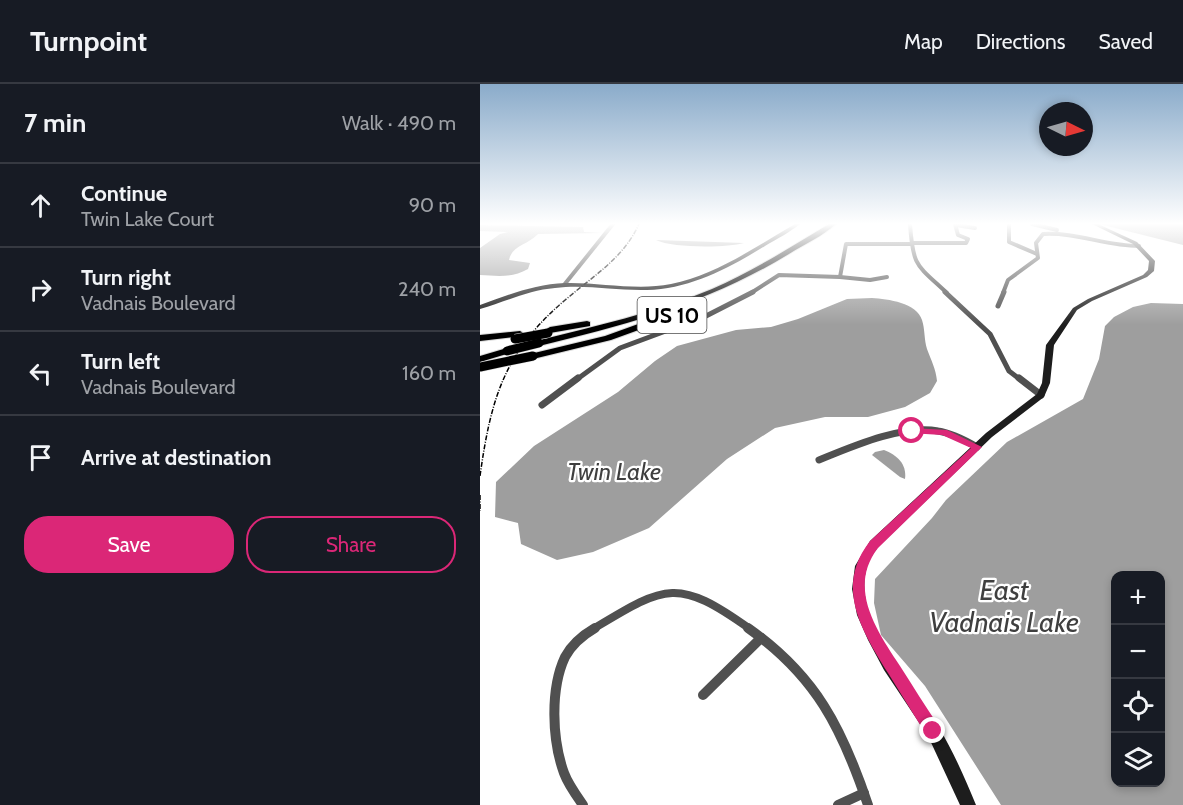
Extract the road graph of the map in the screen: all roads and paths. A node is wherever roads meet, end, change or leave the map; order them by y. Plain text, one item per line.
1 (586, 258) edge
2 (739, 258) edge
3 (762, 258) edge
4 (775, 258) edge
5 (779, 258) edge
6 (844, 258) edge
7 (915, 258) edge
8 (1038, 258) edge
9 (1149, 258) edge
10 (840, 277) junction
11 (887, 277) dead end
12 (564, 285) junction
13 (998, 306) dead end
14 (480, 307) edge
15 (518, 336) junction
16 (480, 338) edge
17 (480, 346) edge
18 (480, 359) edge
19 (480, 367) edge
20 (1041, 395) junction
21 (542, 405) dead end
22 (978, 447) junction
23 (819, 460) dead end
24 (761, 638) junction
25 (703, 695) dead end
26 (866, 799) edge
27 (583, 805) edge
28 (838, 805) edge
29 (968, 805) edge

1 - 12 street
2 - 12 street
3 - 15 highway, bridge
4 - 18 highway, bridge
5 - 19 highway, US 10, bridge
6 - 10 street
7 - 20 street
8 - 13 street
9 - 20 street
10 - 11 street
10 - 21 street
12 - 14 street
15 - 16 highway
15 - 17 highway
20 - 22 street
22 - 23 street
22 - 29 street
24 - 25 street
24 - 26 street
24 - 27 street
26 - 28 street

